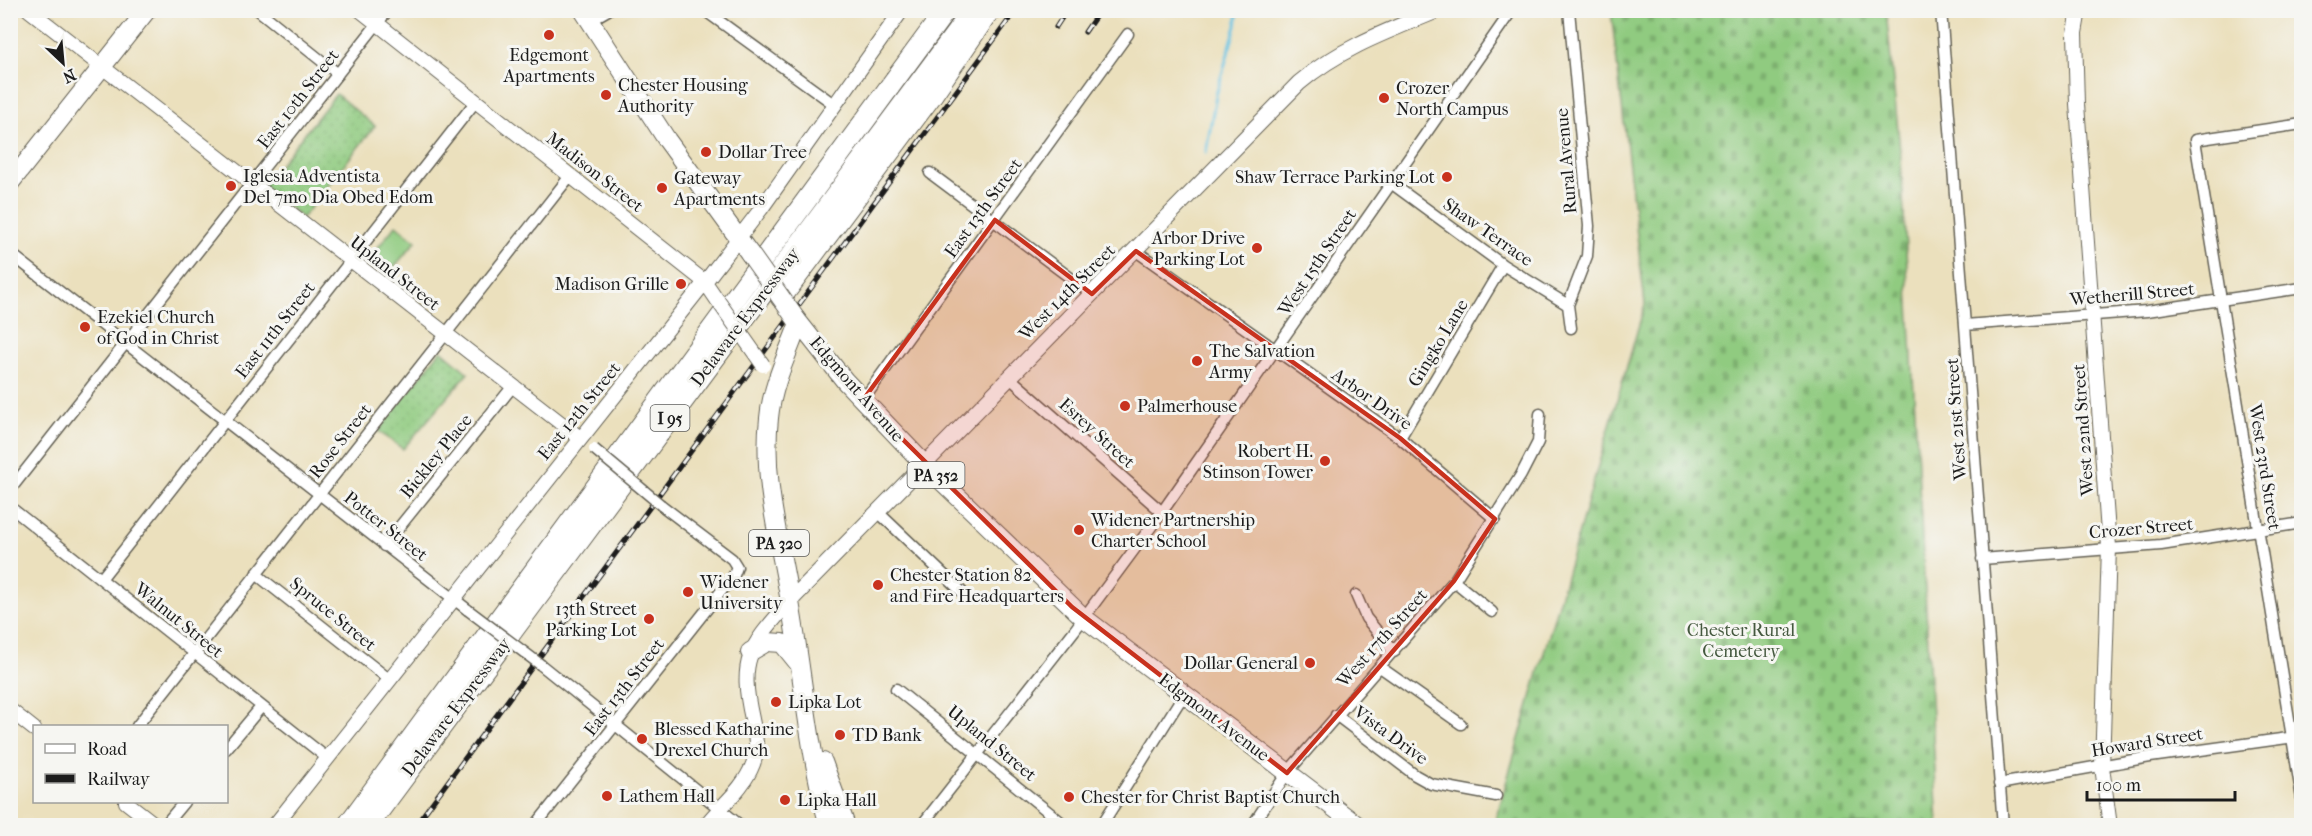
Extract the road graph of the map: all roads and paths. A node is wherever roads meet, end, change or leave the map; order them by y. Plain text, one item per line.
1 (29, 10) edge
2 (147, 10) edge
3 (258, 10) edge
4 (360, 10) edge
5 (388, 10) edge
6 (608, 10) edge
7 (704, 10) edge
8 (902, 10) edge
9 (946, 10) edge
10 (990, 10) edge
11 (1439, 10) edge
12 (1512, 10) edge
13 (1569, 10) edge
14 (1941, 10) edge
15 (2071, 10) edge
16 (2079, 10) edge
17 (586, 16) edge
18 (975, 19) edge
19 (378, 24) junction
20 (2076, 33) junction
21 (1128, 34) dead end
22 (102, 67) junction
23 (338, 74) junction
24 (476, 101) junction
25 (835, 105) junction
26 (2301, 124) edge
27 (930, 173) dead end
28 (570, 176) junction
29 (10, 183) edge
30 (1391, 183) junction
31 (252, 184) junction
32 (995, 220) junction
33 (739, 237) junction
34 (1136, 251) junction
35 (10, 253) edge
36 (350, 261) junction
37 (1503, 265) junction
38 (705, 282) junction
39 (2301, 288) edge
40 (1092, 294) junction
41 (781, 298) junction
42 (2222, 301) junction
43 (1568, 305) junction
44 (2093, 315) junction
45 (798, 321) junction
46 (1965, 325) junction
47 (1571, 328) dead end
48 (446, 334) junction
49 (126, 344) junction
50 (1276, 352) junction
51 (1010, 378) junction
52 (513, 386) junction
53 (774, 390) junction
54 (863, 400) junction
55 (1540, 414) dead end
56 (225, 421) junction
57 (580, 438) junction
58 (1400, 438) junction
59 (925, 465) junction
60 (10, 490) edge
61 (319, 495) junction
62 (10, 507) edge
63 (1162, 512) junction
64 (879, 513) junction
65 (1495, 519) junction
66 (2301, 524) edge
67 (2258, 531) junction
68 (384, 546) junction
69 (2109, 547) junction
70 (1982, 559) junction
71 (737, 567) joint
72 (256, 574) junction
73 (101, 579) junction
74 (1454, 581) junction
75 (962, 592) dead end
76 (1356, 595) dead end
77 (452, 600) junction
78 (790, 601) junction
79 (1492, 612) dead end
80 (1084, 618) junction
81 (750, 652) junction
82 (1394, 652) junction
83 (194, 653) junction
84 (800, 665) junction
85 (1380, 667) junction
86 (390, 680) junction
87 (896, 689) dead end
88 (1184, 693) junction
89 (261, 707) junction
90 (10, 710) edge
91 (1336, 715) junction
92 (810, 718) junction
93 (615, 724) junction
94 (1461, 724) dead end
95 (138, 725) edge
96 (33, 728) edge
97 (2296, 736) edge
98 (228, 747) edge
99 (977, 753) junction
100 (327, 759) junction
101 (2102, 766) junction
102 (1287, 773) junction
103 (1999, 784) junction
104 (1497, 796) dead end
105 (2301, 799) edge
106 (129, 803) edge
107 (182, 803) edge
108 (722, 810) junction
109 (157, 825) edge
110 (164, 825) edge
111 (274, 825) edge
112 (347, 825) edge
113 (368, 825) edge
114 (535, 825) edge
115 (705, 825) edge
116 (717, 825) edge
117 (741, 825) edge
118 (829, 825) edge
119 (846, 825) edge
120 (921, 825) edge
121 (1066, 825) edge
122 (1101, 825) edge
123 (1252, 825) edge
124 (1358, 825) edge
125 (2003, 825) edge
126 (2110, 825) edge

1 - 22 street, Upland Street
2 - 22 main road
3 - 23 street
4 - 19 street, Madison Street
5 - 19 street, East 10th Street
6 - 17 street
7 - 25 street
8 - 25 street, East 12th Street
9 - 112 highway, Delaware Expressway / I 95
10 - 18 highway
11 - 34 main road, West 14th Street
12 - 30 street, West 15th Street
13 - 43 street, Rural Avenue
14 - 46 street, West 21st Street
15 - 20 street, West 22nd Street
16 - 20 street, West 22nd Street
17 - 33 main road, Edgmont Avenue / PA 352
18 - 41 highway
18 - 113 highway, Delaware Expressway / I 95
19 - 23 street, East 10th Street
19 - 24 street, Madison Street
20 - 44 street, West 22nd Street
21 - 32 street, East 13th Street
22 - 29 main road
22 - 31 street, Upland Street
23 - 31 street, East 10th Street
24 - 28 street, Madison Street
24 - 36 street, East 11th Street
25 - 33 street, East 12th Street
26 - 42 street, West 23rd Street
27 - 32 street
28 - 38 street, Madison Street
28 - 48 street, Rose Street
30 - 37 street, Shaw Terrace
30 - 50 street, West 15th Street
31 - 36 street, Upland Street
31 - 49 street, East 10th Street
32 - 40 street
32 - 54 street, East 13th Street
33 - 38 street, East 12th Street
33 - 41 main road, Edgmont Avenue / PA 352, bridge
34 - 40 main road, West 14th Street
34 - 50 street, Arbor Drive
35 - 49 street, Potter Street
36 - 48 street, Upland Street
36 - 56 street, East 11th Street
37 - 43 street, Shaw Terrace
37 - 58 street, Gingko Lane
38 - 53 street, Madison Street, bridge
38 - 57 street, East 12th Street
39 - 42 street, Wetherill Street
40 - 51 main road, West 14th Street
41 - 45 main road, Edgmont Avenue / PA 352, bridge
42 - 44 street, Wetherill Street
42 - 67 street, West 23rd Street
43 - 47 street
44 - 46 street, Wetherill Street
44 - 69 street, West 22nd Street
45 - 53 main road
45 - 54 main road, Edgmont Avenue / PA 352
46 - 70 street, West 21st Street
48 - 52 street, Upland Street
48 - 61 street, Rose Street
49 - 56 street, Potter Street
49 - 60 street, East 10th Street
50 - 58 street, Arbor Drive
50 - 63 street, West 15th Street
51 - 59 main road, West 14th Street
51 - 63 street, Esrey Street
52 - 57 street, Upland Street
52 - 68 street, Bickley Place
53 - 78 main road, PA 320
54 - 59 main road, Edgmont Avenue / PA 352
55 - 65 street, West 17th Street
56 - 61 street, Potter Street
56 - 73 street, East 11th Street
57 - 71 street, Upland Street, bridge
57 - 77 street, East 12th Street
58 - 65 street, Arbor Drive
59 - 64 main road, West 14th Street
59 - 80 main road, Edgmont Avenue / PA 352
61 - 68 street, Potter Street
61 - 72 street, Rose Street
62 - 73 street, Walnut Street
63 - 80 street, West 15th Street
64 - 75 street
64 - 78 main road, West 14th Street
65 - 74 street, West 17th Street
66 - 67 street, Crozer Street
67 - 69 street, Crozer Street
67 - 97 street, West 23rd Street
68 - 77 street, Potter Street
69 - 70 street, Crozer Street
69 - 101 street, West 22nd Street
70 - 103 street, West 21st Street
71 - 93 street, East 13th Street
72 - 83 street, Rose Street
72 - 86 street, Spruce Street
73 - 83 street, Walnut Street
74 - 79 street
74 - 82 street, West 17th Street
76 - 82 street
77 - 86 street, East 12th Street
77 - 93 street, Potter Street, bridge
78 - 81 street
78 - 84 main road
80 - 88 main road, Edgmont Avenue / PA 352
80 - 99 street, West 15th Street
81 - 84 main road
81 - 108 street
82 - 85 street, West 17th Street
83 - 89 street, Walnut Street
83 - 95 street, Rose Street
84 - 92 main road
85 - 91 street, West 17th Street
85 - 94 street
86 - 100 street, East 12th Street
87 - 99 street, Upland Street
88 - 102 main road, Edgmont Avenue / PA 352
88 - 122 street
89 - 98 street
89 - 100 street, Walnut Street
90 - 96 street
91 - 102 street, West 17th Street
91 - 104 street, Vista Drive
92 - 118 main road
92 - 119 main road
93 - 108 street, Potter Street
93 - 114 street, East 13th Street
97 - 101 street, Howard Street
97 - 105 street, West 23rd Street
99 - 120 street, West 15th Street
99 - 121 street, Upland Street
100 - 111 street, East 12th Street
101 - 103 street, Howard Street
101 - 126 street, West 22nd Street
102 - 123 street, West 17th Street
102 - 124 main road, Edgmont Avenue / PA 352
103 - 125 street, West 21st Street
106 - 109 street
107 - 110 street
108 - 115 street
108 - 116 street
108 - 117 street, Potter Street

